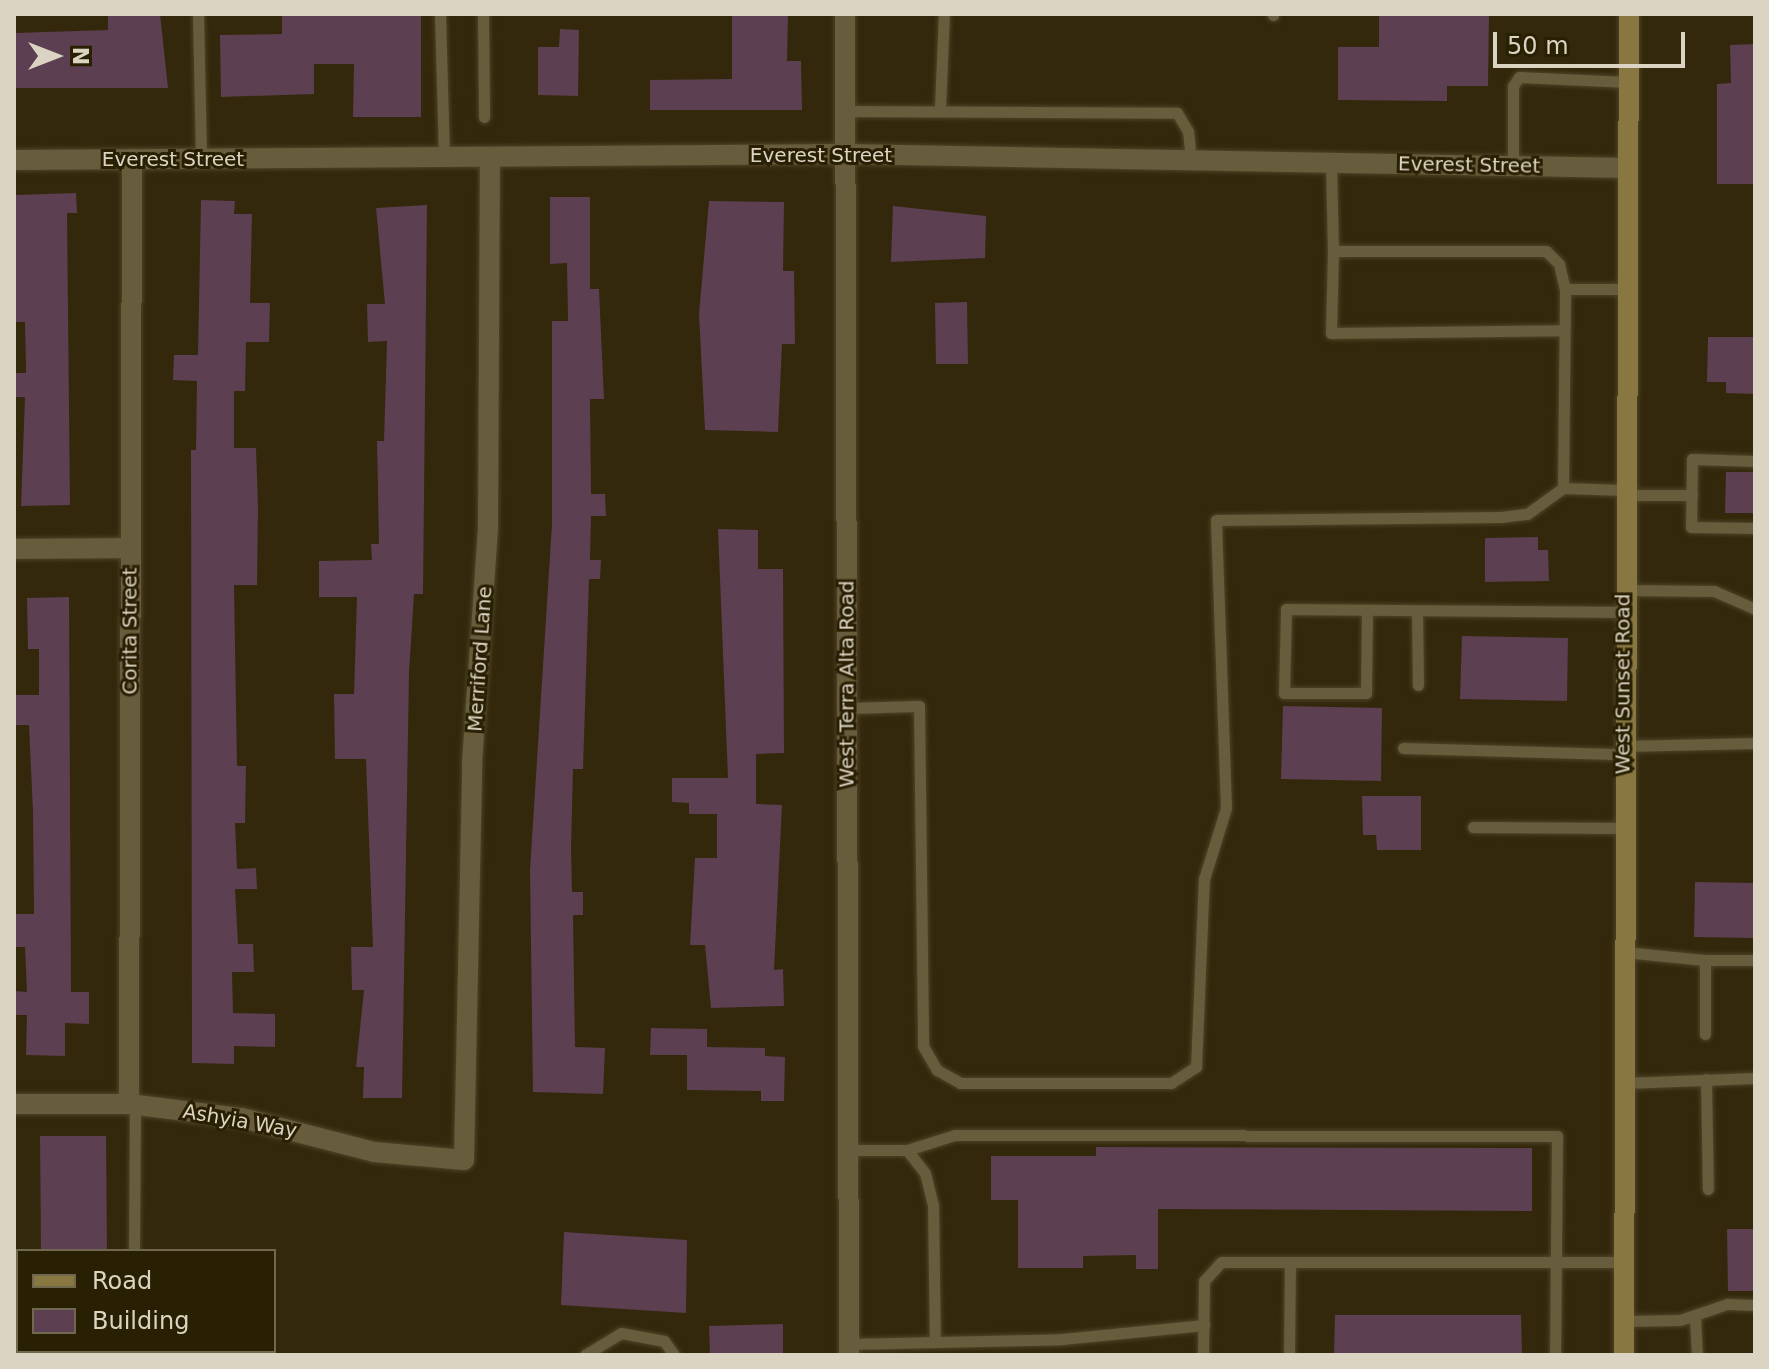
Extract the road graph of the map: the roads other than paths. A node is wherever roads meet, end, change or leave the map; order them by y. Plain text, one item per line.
1 (198, 14) edge
2 (440, 14) edge
3 (483, 14) edge
4 (845, 14) edge
5 (944, 14) edge
6 (1629, 14) edge
7 (1628, 82) junction
8 (940, 108) junction
9 (845, 111) junction
10 (484, 117) dead end
11 (845, 154) junction
12 (444, 157) junction
13 (490, 157) junction
14 (132, 159) junction
15 (201, 159) junction
16 (14, 160) edge
17 (1191, 160) junction
18 (1331, 163) junction
19 (1513, 166) junction
20 (1627, 168) junction
21 (1333, 251) junction
22 (1565, 289) junction
23 (1626, 289) junction
24 (1564, 330) junction
25 (1755, 461) edge
26 (1563, 488) junction
27 (1624, 493) junction
28 (1692, 495) junction
29 (1755, 528) edge
30 (130, 548) junction
31 (14, 549) edge
32 (1623, 590) junction
33 (1755, 609) edge
34 (1367, 611) junction
35 (1417, 612) junction
36 (1623, 612) junction
37 (1418, 685) dead end
38 (847, 708) junction
39 (1755, 743) edge
40 (1403, 748) dead end
41 (1623, 750) junction
42 (1473, 827) dead end
43 (1623, 828) junction
44 (1624, 952) junction
45 (1705, 960) junction
46 (1755, 960) edge
47 (1705, 1034) dead end
48 (1755, 1078) edge
49 (1706, 1079) junction
50 (1624, 1083) junction
51 (14, 1104) edge
52 (132, 1104) junction
53 (848, 1150) junction
54 (907, 1150) junction
55 (464, 1160) joint
56 (1708, 1189) dead end
57 (134, 1249) edge
58 (1290, 1262) junction
59 (1556, 1262) junction
60 (1624, 1262) junction
61 (1755, 1305) edge
62 (1695, 1317) junction
63 (1624, 1321) junction
64 (1204, 1325) junction
65 (935, 1342) junction
66 (849, 1350) edge
67 (585, 1355) edge
68 (674, 1355) edge
69 (1203, 1355) edge
70 (1289, 1355) edge
71 (1555, 1355) edge
72 (1624, 1355) edge
73 (1697, 1355) edge

1 - 15 lane
2 - 12 lane
3 - 10 lane
4 - 9 street, West Terra Alta Road
5 - 8 lane
6 - 7 main road, West Sunset Road
7 - 19 lane
7 - 20 main road, West Sunset Road
8 - 9 lane
8 - 17 lane
9 - 11 street, West Terra Alta Road
11 - 13 street, Everest Street
11 - 17 street, Everest Street
11 - 38 street, West Terra Alta Road
12 - 13 street, Everest Street
12 - 15 street, Everest Street
13 - 55 street, Merriford Lane
14 - 15 street, Everest Street
14 - 16 street, Everest Street
14 - 30 street, Corita Street
17 - 18 street, Everest Street
18 - 19 street, Everest Street
18 - 21 lane
19 - 20 street, Everest Street
20 - 23 main road, West Sunset Road
21 - 22 lane
21 - 24 lane
22 - 23 lane
22 - 24 lane
23 - 27 main road, West Sunset Road
24 - 26 lane
25 - 28 lane
26 - 27 lane
26 - 38 lane
27 - 28 lane
27 - 32 main road, West Sunset Road
28 - 29 lane
30 - 31 street
30 - 52 street, Corita Street
32 - 33 lane
32 - 36 main road, West Sunset Road
34 - 34 lane
34 - 35 lane
35 - 36 lane
35 - 37 lane
36 - 41 main road, West Sunset Road
38 - 53 street, West Terra Alta Road
39 - 41 lane
40 - 41 lane
41 - 43 main road, West Sunset Road
42 - 43 lane
43 - 44 main road, West Sunset Road
44 - 45 lane
44 - 50 main road, West Sunset Road
45 - 46 lane
45 - 47 lane
48 - 49 lane
49 - 50 lane
49 - 56 lane
50 - 60 main road, West Sunset Road
51 - 52 street, Ashyia Way
52 - 55 street, Ashyia Way
52 - 57 lane
53 - 54 lane
53 - 66 street, West Terra Alta Road
54 - 59 lane
54 - 65 lane
58 - 59 lane
58 - 64 lane
58 - 70 lane
59 - 60 lane
59 - 71 lane
60 - 63 main road, West Sunset Road
61 - 62 lane
62 - 63 lane
62 - 73 lane
63 - 72 main road, West Sunset Road
64 - 65 lane
64 - 69 lane
65 - 66 lane
67 - 68 lane

